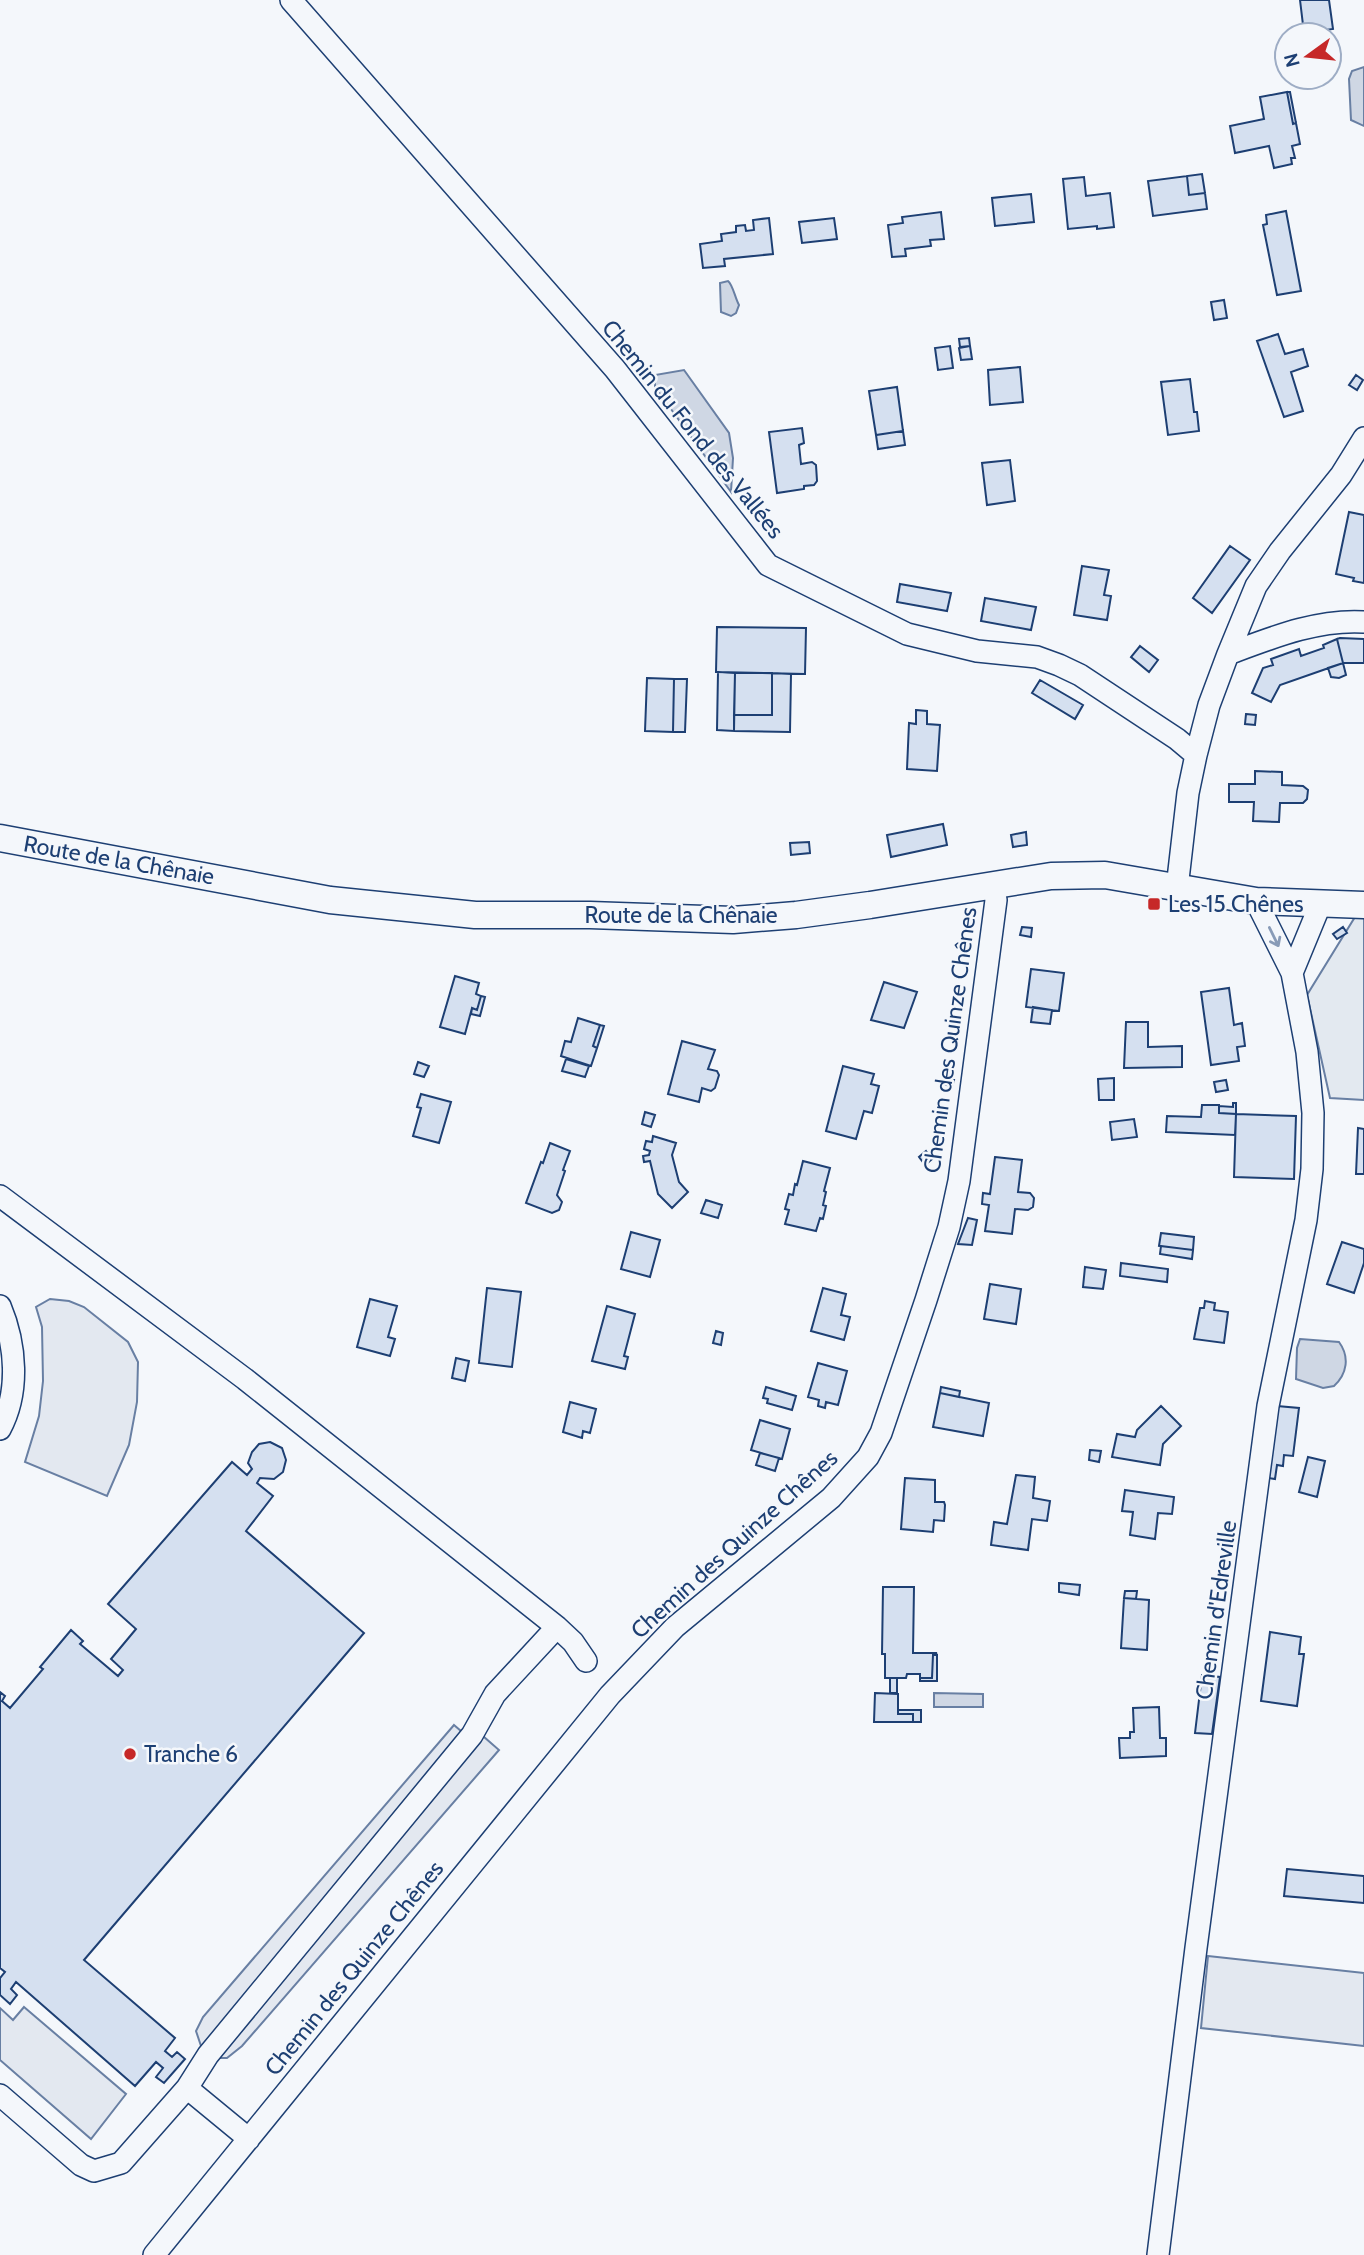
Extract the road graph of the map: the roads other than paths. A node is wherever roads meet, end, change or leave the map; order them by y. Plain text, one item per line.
1 (291, 0) edge
2 (1364, 438) edge
3 (1364, 622) edge
4 (1228, 654) junction
5 (1196, 754) junction
6 (0, 838) edge
7 (993, 885) junction
8 (1177, 888) junction
9 (1256, 901) junction
10 (1320, 905) junction
11 (1364, 905) edge
12 (1292, 973) junction
13 (0, 1196) edge
14 (0, 1306) edge
15 (0, 1429) edge
16 (557, 1627) junction
17 (586, 1661) dead end
18 (187, 2088) junction
19 (0, 2095) edge
20 (249, 2138) junction
21 (154, 2255) edge
22 (1157, 2255) edge

1 - 5 street, Chemin du Fond des Vallées
2 - 4 street
3 - 4 street
4 - 5 street
5 - 8 street
6 - 7 street, Route de la Chênaie
7 - 8 street, Route de la Chênaie
7 - 20 street, Chemin des Quinze Chênes
8 - 9 street, Route de la Chênaie
9 - 10 street, Route de la Chênaie
9 -> 12 street, Chemin d'Edreville
10 - 11 street, Route de la Chênaie
10 - 12 street
12 - 22 street, Chemin d'Edreville
13 - 16 street
14 - 15 street
16 - 17 street
16 - 18 street
18 - 19 street
18 - 20 street
20 - 21 street, Chemin des Quinze Chênes

